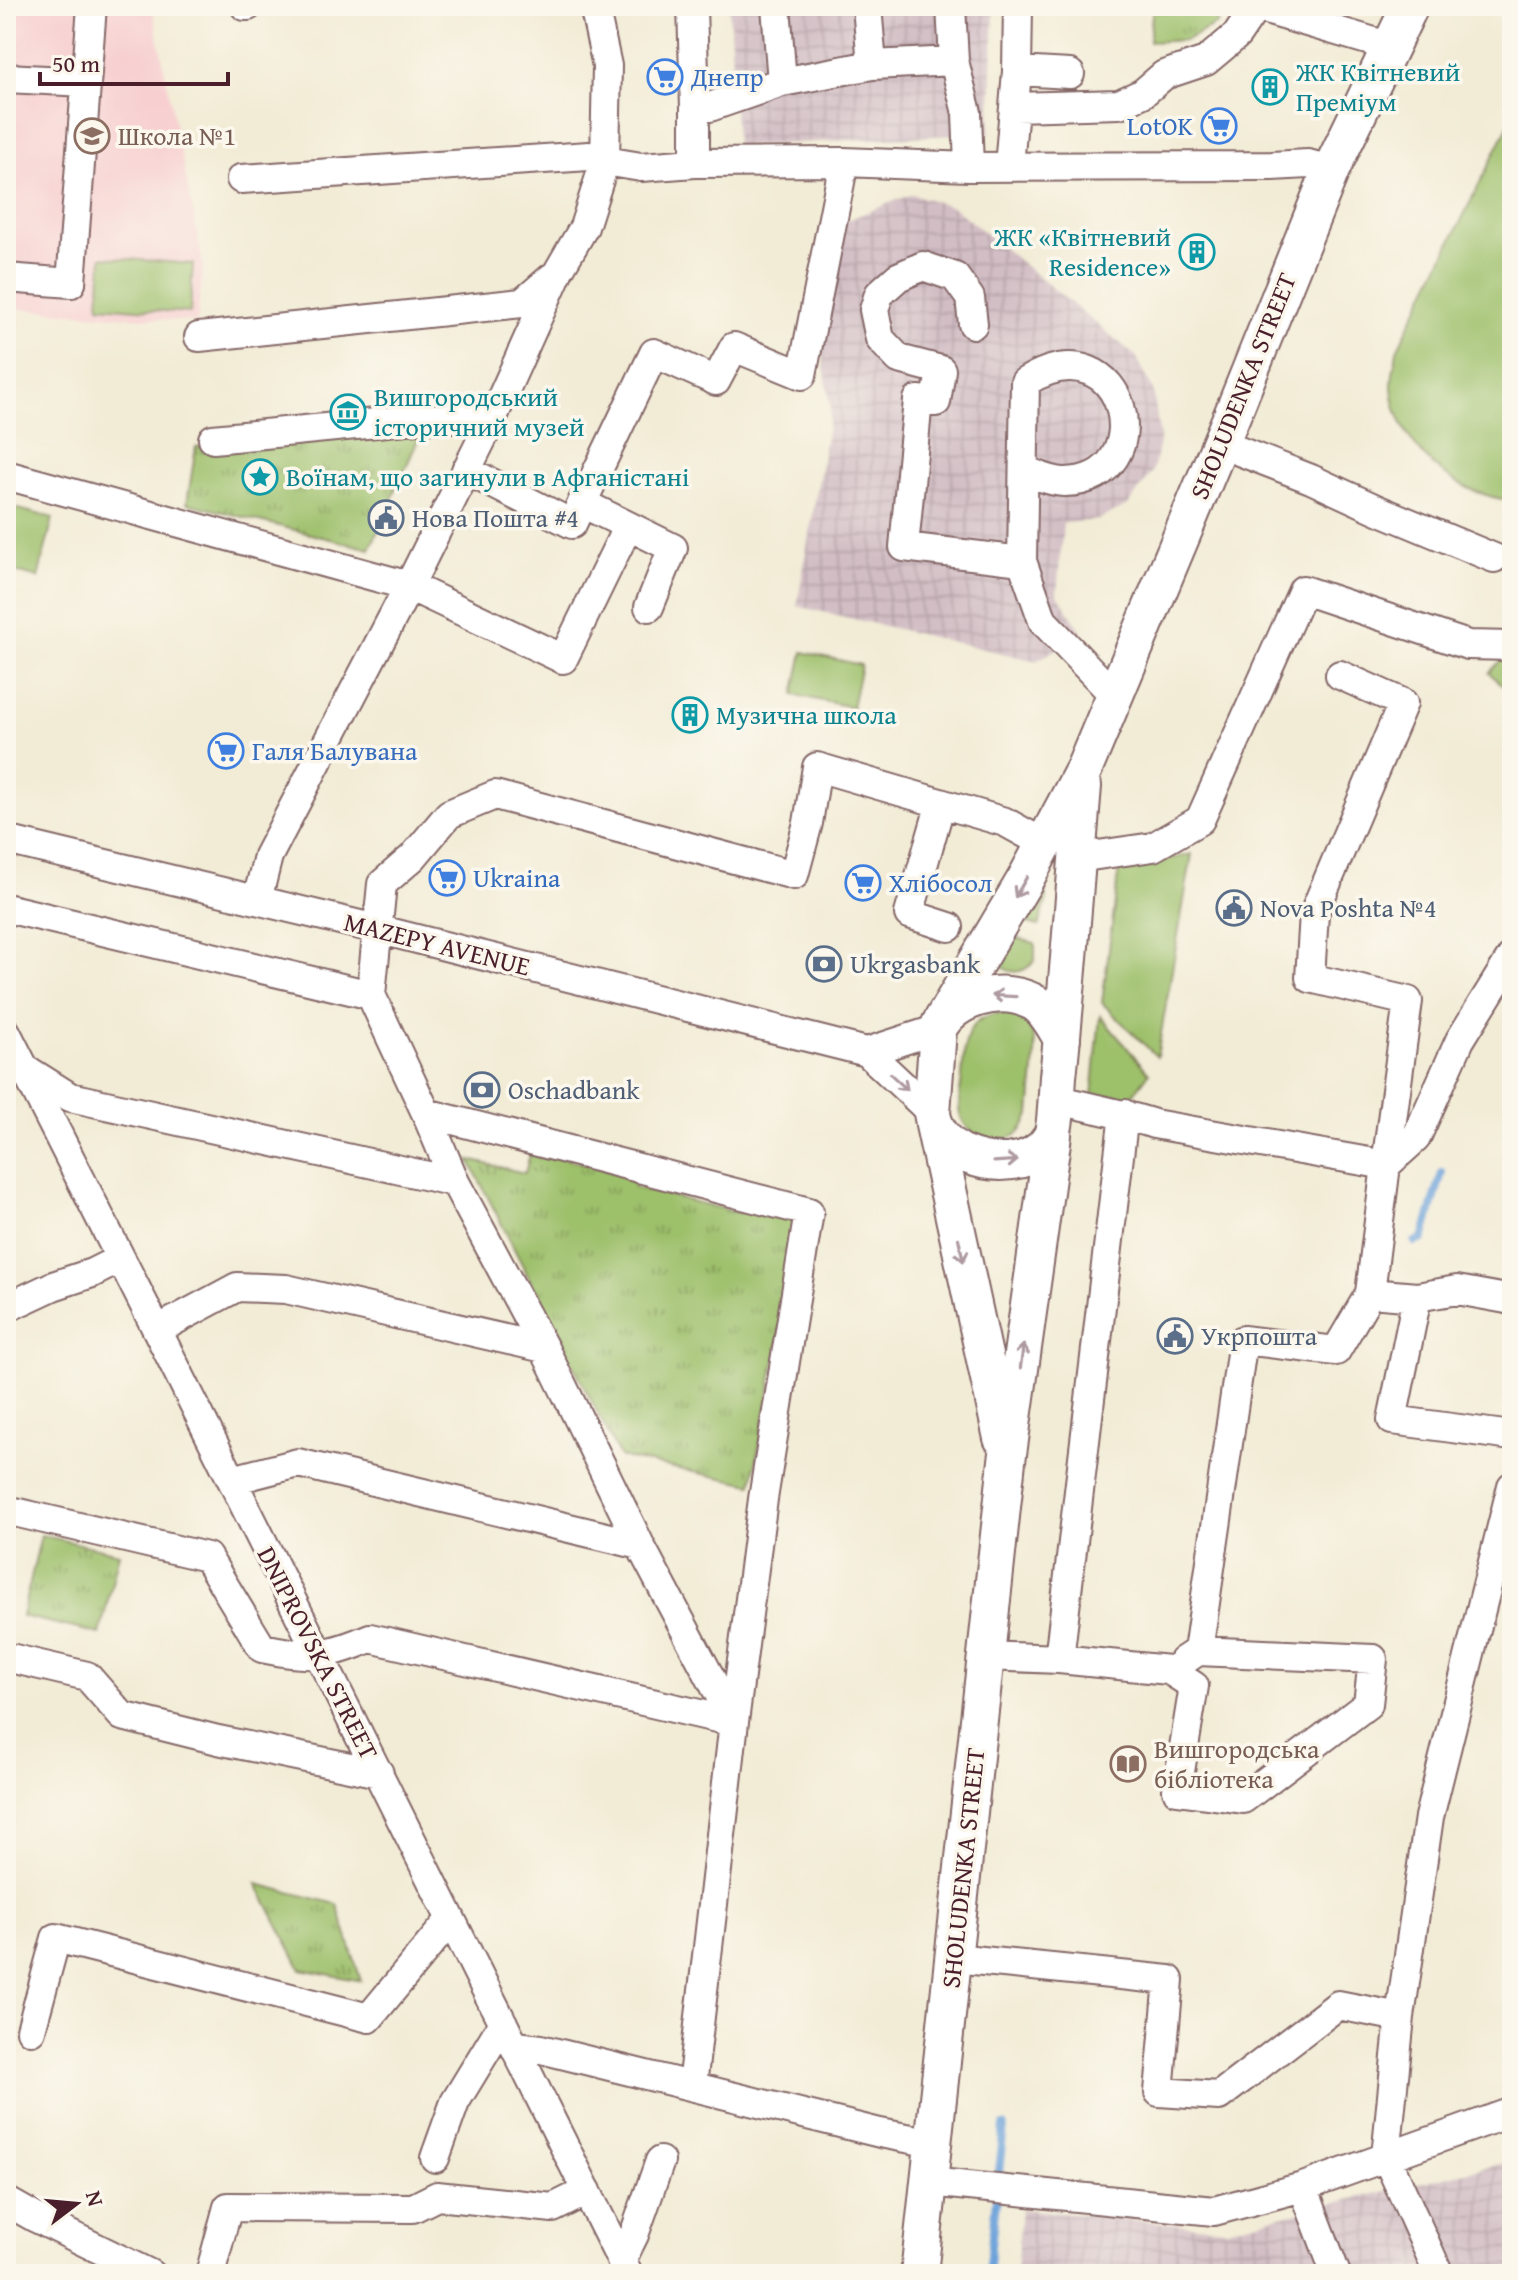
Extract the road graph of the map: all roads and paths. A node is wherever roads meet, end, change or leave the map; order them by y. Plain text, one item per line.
1 (92, 6) edge
2 (594, 6) edge
3 (692, 6) edge
4 (776, 6) edge
5 (867, 6) edge
6 (951, 6) edge
7 (1018, 6) edge
8 (1410, 6) edge
9 (1391, 47) junction
10 (954, 61) junction
11 (872, 65) junction
12 (1017, 71) junction
13 (1070, 74) dead end
14 (6, 78) edge
15 (86, 82) junction
16 (782, 82) junction
17 (1015, 107) junction
18 (695, 108) junction
19 (605, 161) junction
20 (844, 162) junction
21 (695, 163) junction
22 (969, 167) junction
23 (1009, 167) junction
24 (1331, 170) junction
25 (241, 179) dead end
26 (559, 270) junction
27 (6, 278) edge
28 (973, 324) dead end
29 (199, 337) dead end
30 (493, 417) junction
31 (213, 439) dead end
32 (1221, 444) junction
33 (466, 470) junction
34 (1024, 470) junction
35 (6, 475) edge
36 (582, 503) junction
37 (628, 526) junction
38 (1494, 558) dead end
39 (1022, 561) junction
40 (409, 586) junction
41 (649, 607) dead end
42 (1512, 646) edge
43 (1340, 675) dead end
44 (1114, 695) junction
45 (1084, 769) junction
46 (941, 803) junction
47 (6, 840) edge
48 (1045, 844) junction
49 (1077, 858) junction
50 (257, 900) junction
51 (6, 908) edge
52 (949, 927) dead end
53 (377, 929) junction
54 (1512, 956) edge
55 (371, 995) junction
56 (939, 1026) junction
57 (6, 1032) edge
58 (1062, 1039) junction
59 (867, 1052) junction
60 (14, 1072) edge
61 (1056, 1099) junction
62 (426, 1113) junction
63 (1124, 1114) junction
64 (932, 1116) junction
65 (1053, 1135) junction
66 (1386, 1165) junction
67 (455, 1182) junction
68 (120, 1259) junction
69 (53, 1286) junction
70 (6, 1291) edge
71 (1370, 1293) junction
72 (1417, 1297) junction
73 (1512, 1300) edge
74 (6, 1308) edge
75 (157, 1330) junction
76 (544, 1348) junction
77 (1512, 1436) edge
78 (1007, 1461) junction
79 (232, 1480) junction
80 (1512, 1486) edge
81 (6, 1510) edge
82 (640, 1545) junction
83 (1198, 1651) junction
84 (320, 1655) junction
85 (986, 1656) junction
86 (6, 1657) edge
87 (1059, 1659) junction
88 (1169, 1670) junction
89 (734, 1722) junction
90 (379, 1773) junction
91 (451, 1919) junction
92 (954, 1958) junction
93 (1400, 2017) junction
94 (31, 2030) dead end
95 (510, 2035) junction
96 (692, 2086) junction
97 (1512, 2112) edge
98 (933, 2143) junction
99 (1386, 2156) junction
100 (435, 2158) dead end
101 (660, 2161) dead end
102 (929, 2182) junction
103 (1303, 2187) junction
104 (587, 2191) junction
105 (6, 2201) edge
106 (624, 2268) edge
107 (134, 2270) edge
108 (210, 2274) edge
109 (919, 2274) edge
110 (1336, 2274) edge
111 (1439, 2274) edge

1 - 15 street
2 - 19 street
3 - 18 street
4 - 16 street
5 - 11 street
6 - 10 street
7 - 12 street
8 - 9 main road, SHOLUDENKA STREET
9 - 17 street
9 - 24 main road, SHOLUDENKA STREET
10 - 11 street
10 - 22 street
11 - 16 street
12 - 13 street
12 - 17 street
14 - 15 street
15 - 27 street
16 - 18 street
17 - 23 street
18 - 21 street
19 - 21 street
19 - 25 street
19 - 26 street
20 - 21 street
20 - 22 street
20 - 36 street
22 - 23 street
23 - 24 street
24 - 32 main road, SHOLUDENKA STREET
26 - 29 street
26 - 30 street
28 - 39 street
30 - 31 street
30 - 33 street
32 - 38 street
32 - 44 main road, SHOLUDENKA STREET
33 - 36 street
33 - 40 street
34 - 34 street
34 - 39 street
35 - 40 street
36 - 37 street
37 - 40 street
37 - 41 street
39 - 44 street
40 - 50 street
42 - 49 street
43 - 66 street
44 - 45 main road, SHOLUDENKA STREET
45 - 48 main road, SHOLUDENKA STREET
45 - 49 main road, SHOLUDENKA STREET
46 - 48 street
46 - 52 street
46 - 53 street
47 - 50 street, MAZEPY AVENUE
48 -> 56 main road, SHOLUDENKA STREET
49 - 58 main road, SHOLUDENKA STREET
50 - 53 street, MAZEPY AVENUE
51 - 55 street
53 - 55 street
53 - 59 street, MAZEPY AVENUE
54 - 66 street
55 - 62 street
58 -> 56 main road
56 - 59 street
56 - 64 main road
57 - 60 street, DNIPROVSKA STREET
58 - 61 main road
59 -> 64 street, MAZEPY AVENUE
60 - 67 street
60 - 68 street, DNIPROVSKA STREET
61 - 63 street
61 - 65 main road
62 - 67 street
62 - 89 street
63 - 66 street
63 - 87 street
64 -> 65 main road
64 -> 78 main road, SHOLUDENKA STREET
78 -> 65 main road, SHOLUDENKA STREET
66 - 71 street
67 - 76 street
68 - 69 street
68 - 75 street, DNIPROVSKA STREET
69 - 70 street
69 - 74 street
71 - 72 street
71 - 83 street
72 - 73 street
72 - 77 street
75 - 76 street
75 - 79 street, DNIPROVSKA STREET
76 - 82 street
78 - 85 main road, SHOLUDENKA STREET
79 - 82 street
79 - 84 street, DNIPROVSKA STREET
80 - 93 street
81 - 84 street
82 - 89 street
83 - 88 street
83 - 88 street
84 - 89 street
84 - 90 street, DNIPROVSKA STREET
85 - 87 street
85 - 92 main road, SHOLUDENKA STREET
86 - 90 street
87 - 88 street
89 - 96 street
90 - 91 street, DNIPROVSKA STREET
91 - 94 street
91 - 95 street, DNIPROVSKA STREET
92 - 93 street
92 - 98 main road, SHOLUDENKA STREET
93 - 99 street
95 - 96 street
95 - 100 street
95 - 104 street, DNIPROVSKA STREET
96 - 98 street
97 - 99 street
98 - 102 main road, SHOLUDENKA STREET
99 - 103 street
99 - 111 street
101 - 106 street
102 - 103 street
102 - 109 main road, SHOLUDENKA STREET
103 - 110 street
104 - 106 street, DNIPROVSKA STREET
104 - 108 street
105 - 107 street

